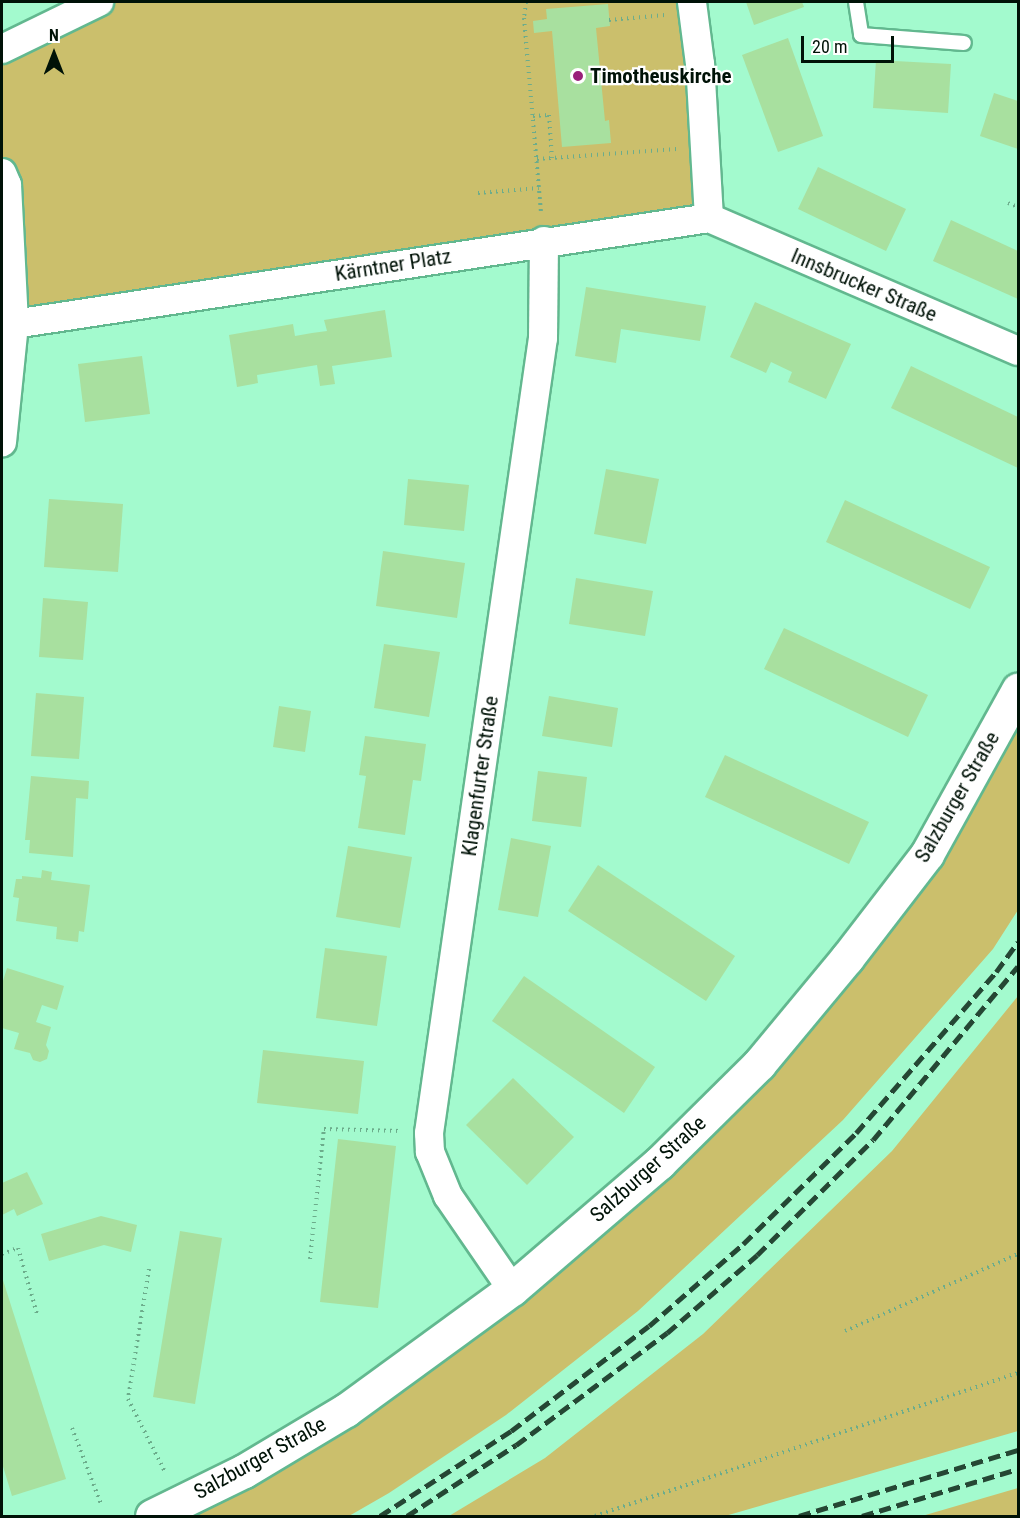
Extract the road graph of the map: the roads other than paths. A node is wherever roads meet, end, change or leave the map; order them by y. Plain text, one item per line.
1 (99, 2) edge
2 (856, 2) edge
3 (682, 8) edge
4 (964, 43) dead end
5 (2, 49) edge
6 (3, 182) edge
7 (709, 218) junction
8 (544, 241) junction
9 (14, 324) junction
10 (1018, 351) edge
11 (2, 442) edge
12 (1018, 690) edge
13 (512, 1289) junction
14 (152, 1516) edge

1 - 5 street
2 - 4 lane
3 - 7 street
6 - 9 street
7 - 8 street, Kärntner Platz
7 - 10 street, Innsbrucker Straße
8 - 9 street, Kärntner Platz
8 - 13 street, Klagenfurter Straße
9 - 11 street
12 - 13 street, Salzburger Straße
13 - 14 street, Salzburger Straße

